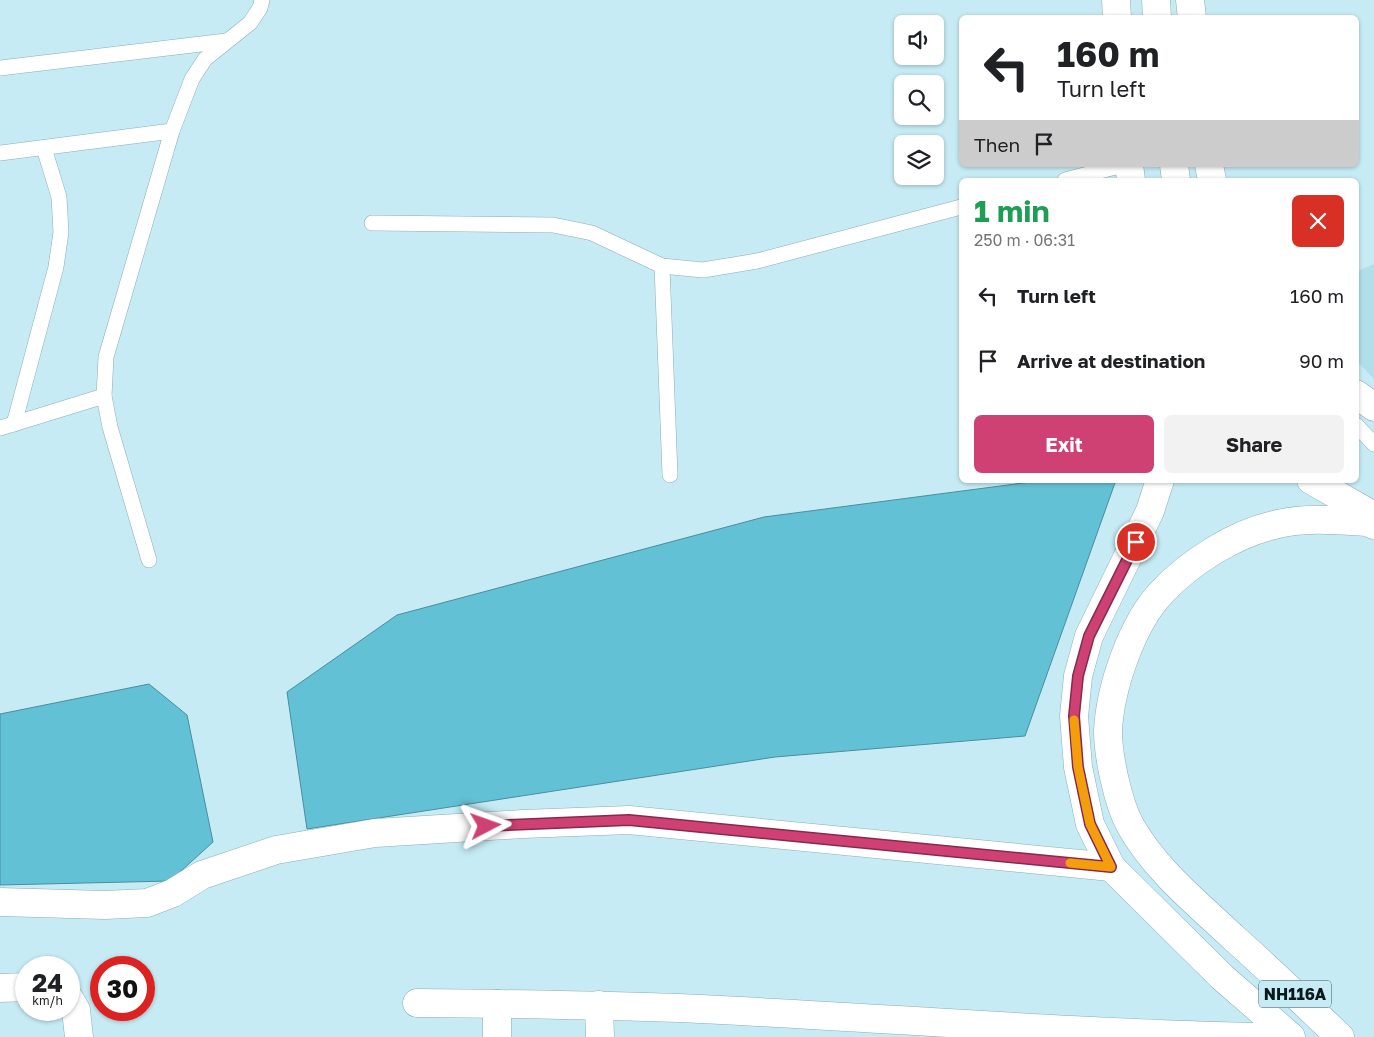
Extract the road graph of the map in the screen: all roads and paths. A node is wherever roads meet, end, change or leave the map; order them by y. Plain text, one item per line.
1 (262, 0) edge
2 (1116, 0) edge
3 (1156, 0) edge
4 (1190, 0) edge
5 (1117, 15) edge
6 (1157, 15) edge
7 (1192, 15) edge
8 (226, 41) junction
9 (0, 68) edge
10 (172, 131) junction
11 (44, 148) junction
12 (0, 153) edge
13 (1115, 167) edge
14 (1073, 178) edge
15 (959, 208) edge
16 (372, 223) dead end
17 (662, 266) junction
18 (104, 396) junction
19 (1359, 396) edge
20 (1374, 407) edge
21 (7, 426) edge
22 (1359, 428) edge
23 (1374, 444) edge
24 (670, 475) dead end
25 (1159, 483) edge
26 (1316, 483) edge
27 (1374, 516) edge
28 (1374, 525) edge
29 (150, 560) dead end
30 (1111, 867) junction
31 (0, 902) edge
32 (15, 987) edge
33 (0, 988) edge
34 (417, 1003) dead end
35 (497, 1004) junction
36 (599, 1005) junction
37 (77, 1021) edge
38 (869, 1028) edge
39 (1138, 1036) edge
40 (79, 1037) edge
41 (497, 1037) edge
42 (600, 1037) edge
43 (1256, 1037) edge
44 (1291, 1037) edge
45 (1340, 1037) edge

1 - 8 lane
2 - 5 main road
3 - 6 main road
4 - 7 main road
8 - 9 lane
8 - 10 lane
10 - 11 lane
10 - 18 lane
11 - 12 lane
11 - 21 lane
13 - 14 lane
15 - 17 lane
16 - 17 lane
17 - 24 lane
18 - 21 lane
18 - 29 lane
19 - 20 main road
22 - 23 lane
25 - 30 main road
26 - 27 main road
28 - 45 main road, NH116A
30 - 31 main road
30 - 44 main road
32 - 33 main road
34 - 35 main road
35 - 36 main road
35 - 41 main road
36 - 38 main road
36 - 42 main road
37 - 40 main road
38 - 39 main road
39 - 43 main road

